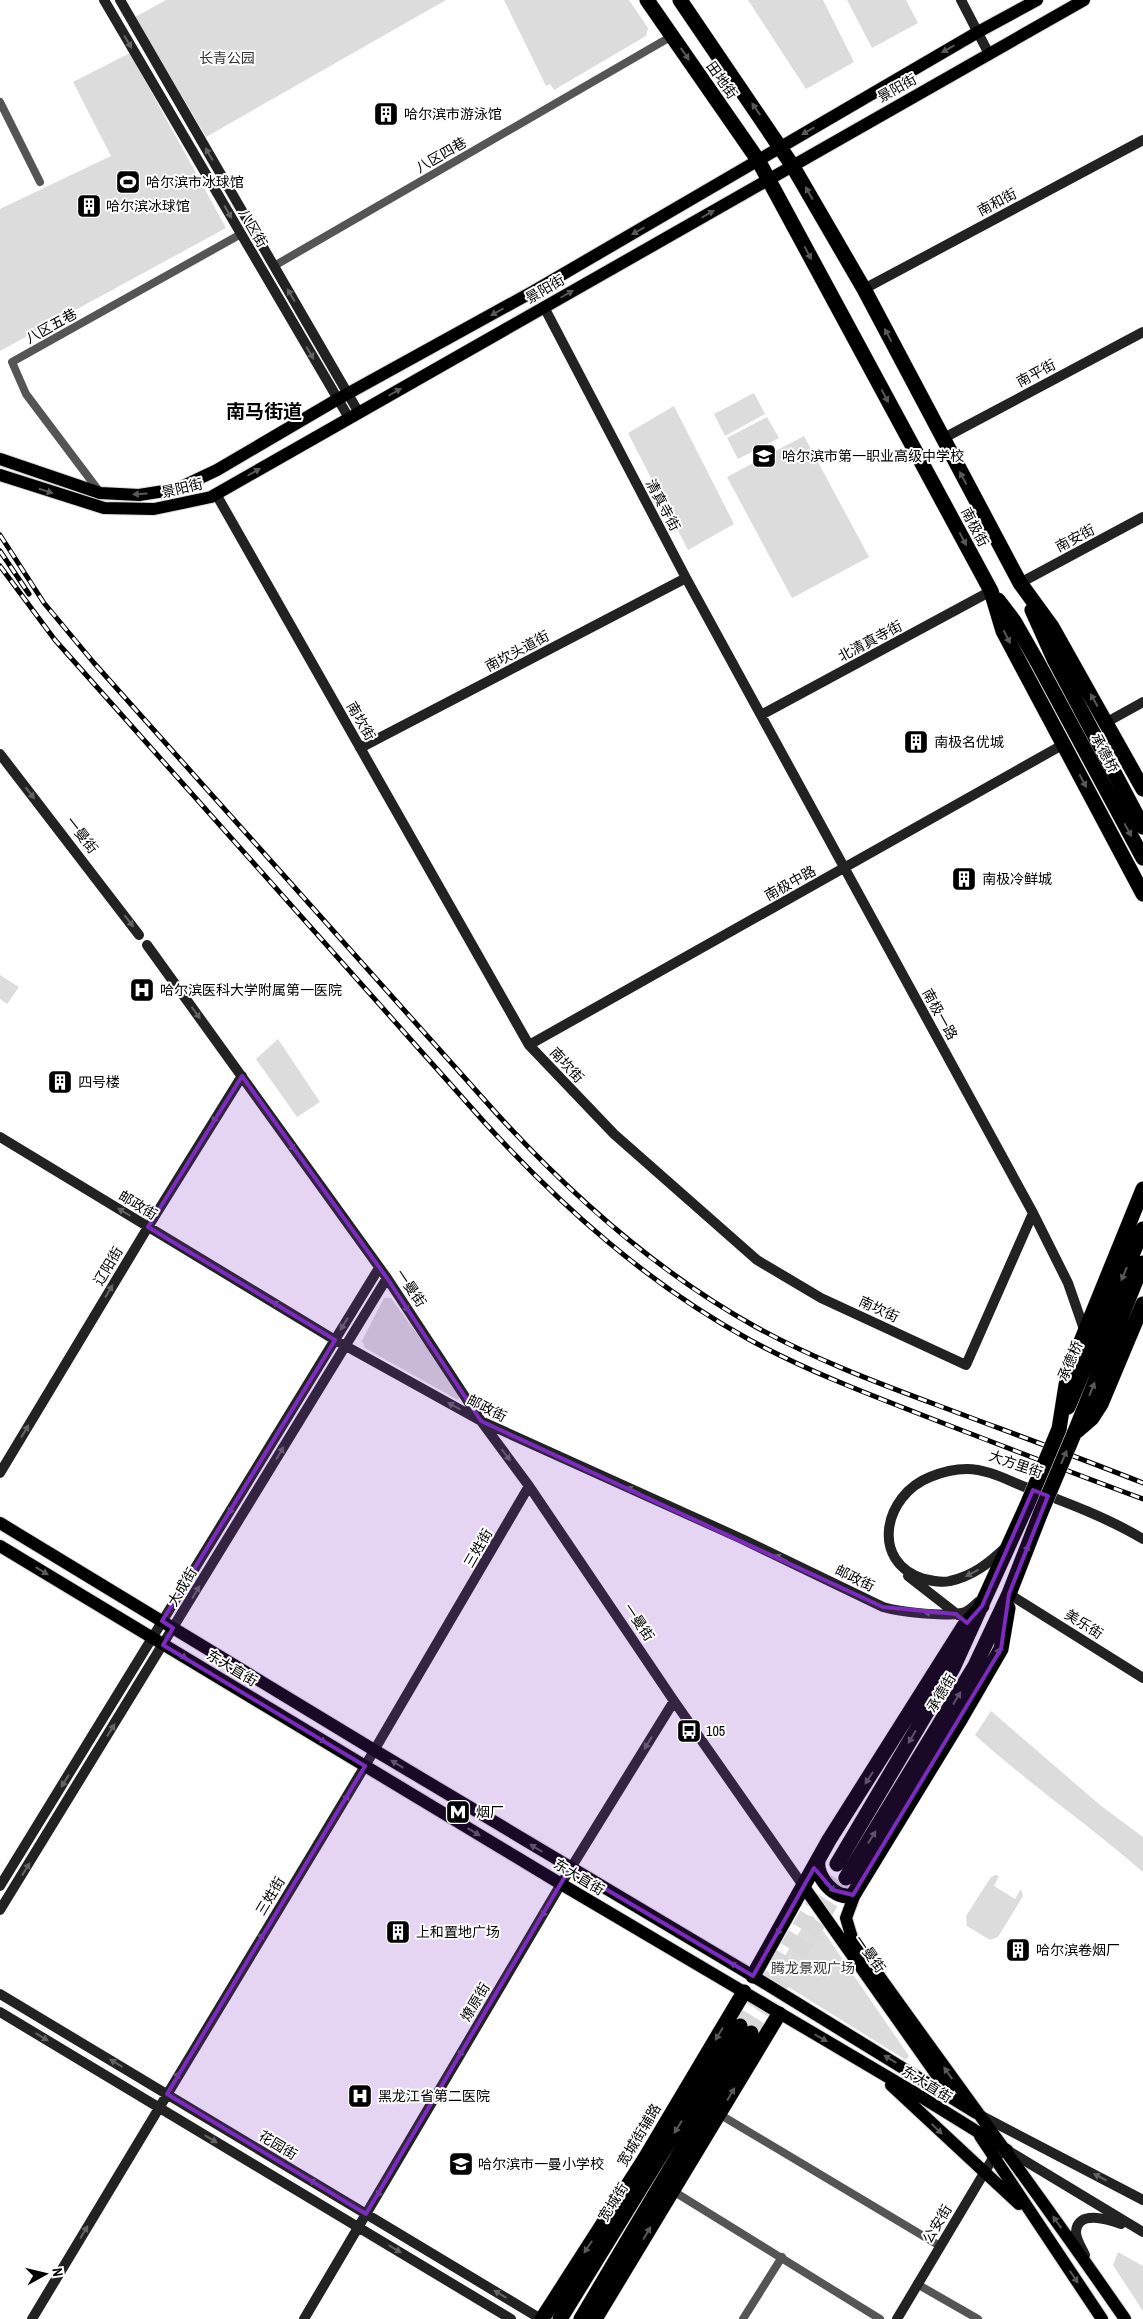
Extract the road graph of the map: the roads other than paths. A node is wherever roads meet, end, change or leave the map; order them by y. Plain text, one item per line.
1 (104, 0) edge
2 (120, 0) edge
3 (647, 0) edge
4 (680, 0) edge
5 (961, 0) edge
6 (1037, 0) edge
7 (1084, 0) edge
8 (978, 32) junction
9 (672, 36) junction
10 (989, 54) junction
11 (0, 102) edge
12 (1143, 140) edge
13 (782, 146) junction
14 (758, 160) junction
15 (792, 164) junction
16 (768, 180) junction
17 (40, 182) dead end
18 (241, 234) junction
19 (274, 266) junction
20 (864, 289) junction
21 (544, 308) junction
22 (1143, 332) edge
23 (343, 396) junction
24 (354, 416) junction
25 (942, 439) junction
26 (0, 459) edge
27 (0, 475) edge
28 (100, 493) junction
29 (213, 495) junction
30 (1143, 517) edge
31 (686, 578) junction
32 (1020, 583) junction
33 (991, 591) junction
34 (1143, 702) edge
35 (761, 714) junction
36 (1107, 722) junction
37 (1064, 744) junction
38 (360, 748) junction
39 (0, 754) edge
40 (1143, 789) edge
41 (1143, 827) edge
42 (1143, 858) edge
43 (845, 868) junction
44 (1143, 894) edge
45 (139, 935) dead end
46 (147, 945) dead end
47 (529, 1045) junction
48 (242, 1076) junction
49 (0, 1137) edge
50 (1143, 1189) edge
51 (1033, 1213) junction
52 (148, 1226) junction
53 (1143, 1229) edge
54 (1143, 1263) edge
55 (379, 1268) junction
56 (387, 1278) junction
57 (1143, 1304) edge
58 (1085, 1332) junction
59 (335, 1340) junction
60 (346, 1346) junction
61 (481, 1421) junction
62 (1059, 1429) junction
63 (1074, 1434) junction
64 (0, 1473) edge
65 (529, 1486) junction
66 (1027, 1505) joint
67 (0, 1523) edge
68 (1143, 1535) edge
69 (1143, 1539) edge
70 (1011, 1543) junction
71 (0, 1546) edge
72 (989, 1591) junction
73 (1009, 1594) junction
74 (982, 1606) junction
75 (962, 1619) junction
76 (162, 1621) junction
77 (174, 1628) junction
78 (158, 1641) junction
79 (1143, 1678) edge
80 (674, 1701) junction
81 (374, 1750) junction
82 (365, 1766) junction
83 (818, 1861) junction
84 (837, 1864) tunnel mouth
85 (570, 1868) junction
86 (846, 1878) tunnel mouth
87 (561, 1884) junction
88 (0, 1886) edge
89 (804, 1887) junction
90 (856, 1891) junction
91 (0, 1910) edge
92 (753, 1976) junction
93 (744, 1992) junction
94 (0, 1994) edge
95 (0, 2012) edge
96 (779, 2014) junction
97 (877, 2071) junction
98 (167, 2094) junction
99 (952, 2096) junction
100 (159, 2107) junction
101 (976, 2113) junction
102 (720, 2114) junction
103 (980, 2134) junction
104 (1007, 2150) junction
105 (993, 2158) junction
106 (984, 2173) junction
107 (673, 2191) junction
108 (1143, 2200) edge
109 (366, 2214) junction
110 (1034, 2217) junction
111 (358, 2227) junction
112 (1142, 2230) edge
113 (940, 2246) junction
114 (782, 2258) junction
115 (1090, 2268) junction
116 (917, 2284) junction
117 (32, 2319) edge
118 (304, 2319) edge
119 (511, 2319) edge
120 (542, 2319) edge
121 (560, 2319) edge
122 (581, 2319) edge
123 (594, 2319) edge
124 (743, 2319) edge
125 (880, 2319) edge
126 (897, 2319) edge
127 (978, 2319) edge
128 (1102, 2319) edge
129 (1125, 2319) edge

1 -> 18 street, 八区街
19 -> 2 street, 八区街
3 - 9 highway, 田地街
13 -> 4 highway, 田地街
5 - 8 street
6 - 8 main road, 景阳街
7 - 10 main road, 景阳街
8 - 10 street
8 -> 13 main road, 景阳街
9 -> 14 highway, 田地街
9 - 19 street, 八区四巷
10 - 15 main road, 景阳街
11 - 17 street
12 - 20 street, 南和街
13 - 14 main road, 景阳街
13 - 15 highway, 田地街
14 - 16 highway, 田地街
14 -> 23 main road, 景阳街
15 - 16 main road, 景阳街
20 -> 15 highway, 南极街
21 -> 16 main road, 景阳街
16 -> 33 highway, 南极街
18 -> 23 street, 八区街
18 - 28 street, 八区五巷
23 -> 19 street, 八区街
25 -> 20 highway, 南极街
24 -> 21 main road, 景阳街
21 - 31 street, 清真寺街
22 - 25 street, 南平街
23 - 24 street, 八区街
23 -> 28 main road, 景阳街
29 -> 24 main road, 景阳街
32 -> 25 highway, 南极街
26 - 28 main road, 景阳街
27 -> 29 main road, 景阳街
29 - 38 street, 南坎街
30 - 32 street, 南安街
31 - 35 street, 清真寺街
31 - 38 street, 南坎头道街
36 -> 32 highway, 南极街
32 - 41 highway, 承德桥
33 - 35 street, 北清真寺街
33 -> 37 highway, 南极街
33 -> 42 highway, 承德桥
34 - 36 street
35 - 43 street, 南极一路
36 - 40 highway, 南极街
37 - 43 street, 南极中路
37 -> 44 highway, 南极街
38 - 47 street, 南坎街
39 -> 45 street, 一曼街
43 - 47 street, 南极中路
43 - 51 street, 南极一路
46 -> 48 street, 一曼街
47 - 51 street, 南坎街
48 -> 52 street, 辽阳街
48 -> 55 street, 一曼街
52 -> 49 street, 邮政街
50 - 58 highway
51 - 58 street, 南极一路
59 -> 52 street, 邮政街
64 -> 52 street, 辽阳街
53 -> 62 highway, 承德桥
63 -> 54 highway
55 - 56 street, 一曼街
55 -> 59 street, 大成街
56 - 60 street, 大成街
56 -> 61 street, 一曼街
57 - 63 highway
58 - 62 highway
59 - 60 street, 邮政街
59 -> 76 street, 大成街
61 -> 60 street, 邮政街
77 -> 60 street, 大成街
61 -> 65 street, 一曼街
75 -> 61 street, 邮政街
62 - 66 highway, 承德桥, bridge
73 -> 63 highway, 承德街, bridge
65 - 80 street, 一曼街
65 - 81 street, 三姓街
66 - 70 highway, 承德街
67 - 76 main road, 东大直街
68 - 75 street, 大方里街
70 -> 69 street, 大方里街
70 - 72 highway, 承德街
71 -> 78 main road, 东大直街
72 - 74 highway, 承德街
72 - 75 street
73 - 79 street, 美乐街
86 -> 73 highway, 承德街
90 -> 73 highway
74 - 75 highway
74 -> 84 highway, 承德街
75 -> 83 highway
76 - 77 main road, 东大直街
76 - 78 street, 大成街
77 - 78 street, 大成街
77 - 81 main road, 东大直街
78 -> 82 main road, 东大直街
78 -> 88 street, 大成街
91 -> 78 street, 大成街
80 -> 85 street, 燎原街
80 - 89 street, 一曼街
81 - 82 street, 三姓街
85 -> 81 main road, 东大直街
82 -> 87 main road, 东大直街
98 -> 82 street, 三姓街
83 - 89 highway
83 -> 90 highway
85 - 87 street, 燎原街
92 -> 85 main road, 东大直街
87 - 93 main road, 东大直街
87 -> 109 street, 燎原街
89 -> 92 highway
89 - 99 main road, 一曼街
101 -> 90 main road, 一曼街
99 -> 92 main road, 东大直街
93 - 96 main road, 东大直街
93 -> 120 highway, 宽城街辅路
98 -> 94 street, 花园街
95 -> 100 street, 花园街
96 -> 97 main road, 东大直街
102 -> 96 highway
97 - 103 main road, 东大直街
97 -> 106 main road
98 - 100 street, 三姓街
109 -> 98 street, 花园街
99 - 101 main road, 东大直街
99 - 103 main road, 一曼街
100 -> 111 street, 花园街
117 -> 100 street, 三姓街
101 - 104 main road, 一曼街
108 -> 101 street, 东大直街
102 - 107 highway
102 - 113 street
103 - 104 main road, 东大直街
103 - 105 main road, 一曼街
104 - 105 street, 公安街
104 - 112 street, 东大直街
115 -> 104 main road, 一曼街
105 - 106 street, 公安街
105 - 110 main road, 一曼街
106 - 110 main road
106 - 113 street, 公安街
107 - 114 street
123 -> 107 highway
109 - 111 street, 燎原街
120 -> 109 street, 花园街
110 -> 128 main road, 一曼街
111 - 118 street, 燎原街
111 -> 119 street, 花园街
112 - 115 street
113 - 116 street, 公安街
114 - 124 street
114 - 125 street
115 - 129 main road, 一曼街
116 - 126 street, 公安街
116 - 127 street
122 -> 121 highway, 宽城街

